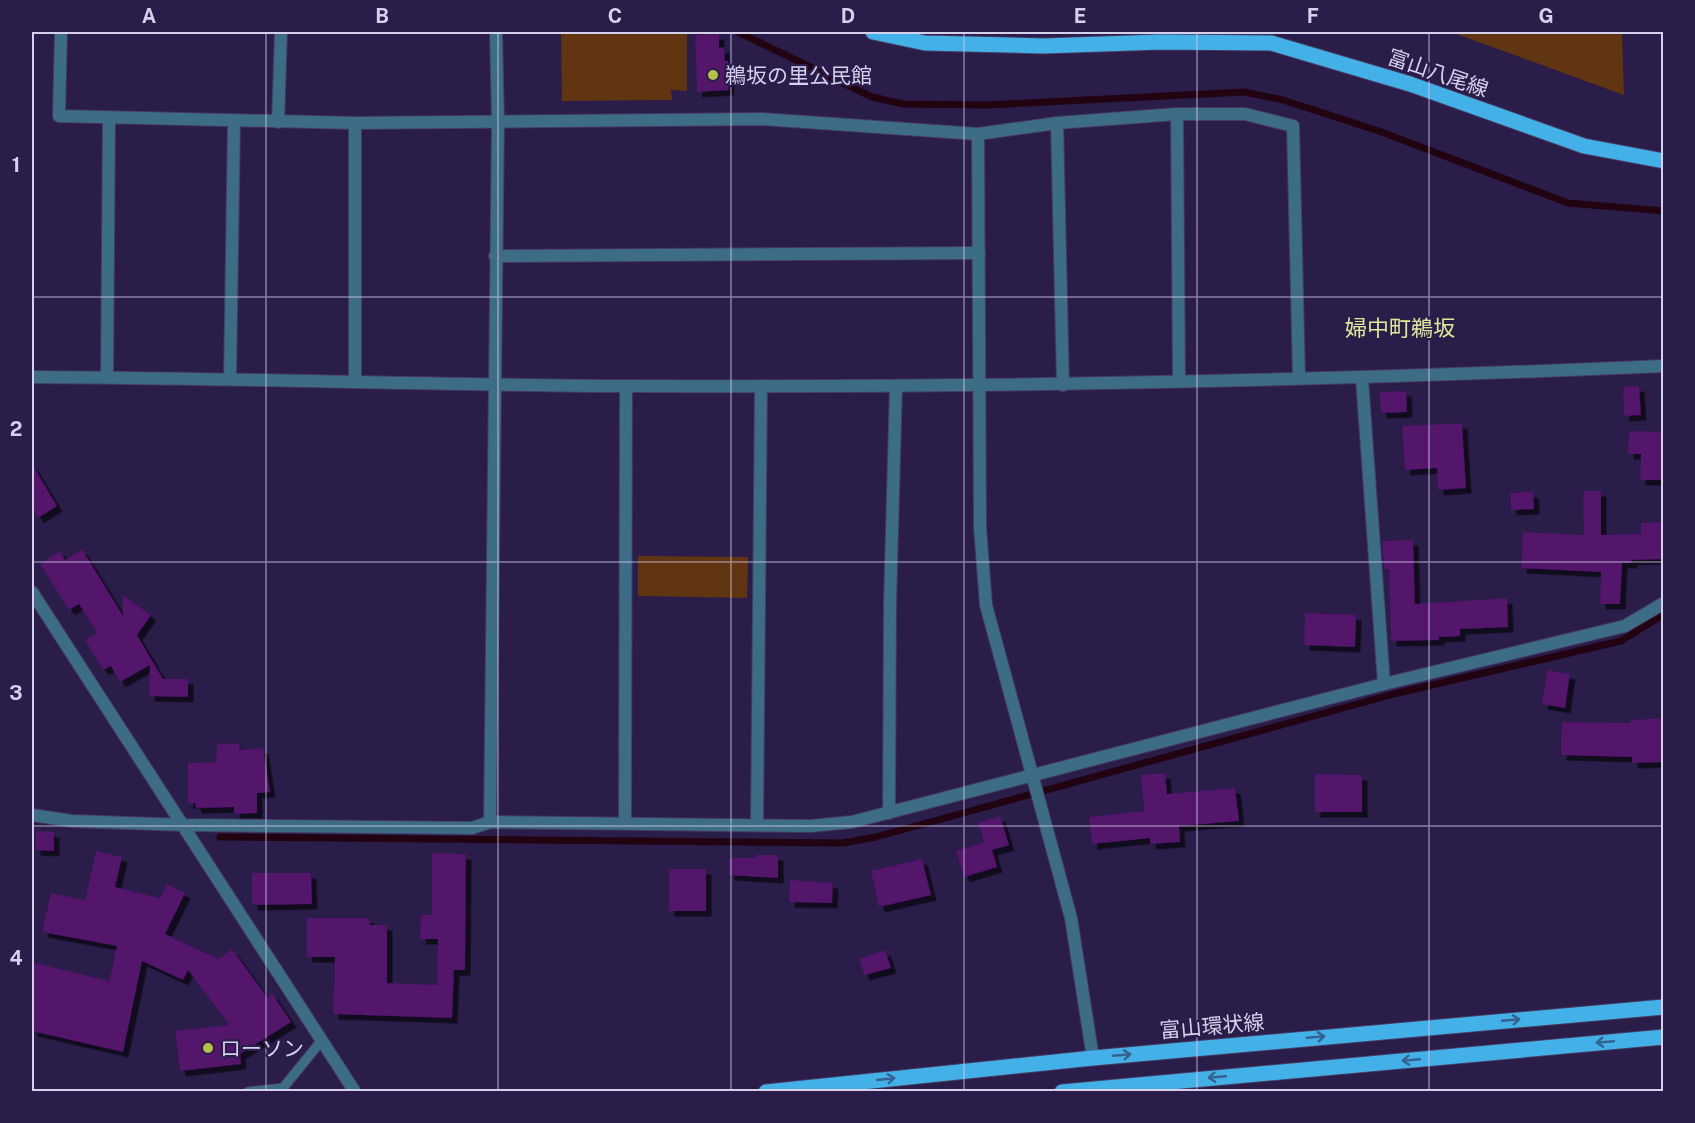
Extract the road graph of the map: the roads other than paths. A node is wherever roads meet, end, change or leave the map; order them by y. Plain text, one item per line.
1 (61, 32) edge
2 (281, 32) edge
3 (496, 32) edge
4 (873, 32) edge
5 (1178, 114) junction
6 (110, 118) junction
7 (498, 121) junction
8 (234, 122) junction
9 (278, 122) junction
10 (355, 123) junction
11 (1057, 123) junction
12 (978, 134) junction
13 (1584, 146) junction
14 (1664, 161) edge
15 (1664, 168) edge
16 (979, 252) junction
17 (495, 256) junction
18 (1664, 366) edge
19 (32, 377) edge
20 (1299, 377) junction
21 (107, 378) junction
22 (230, 379) junction
23 (1362, 379) junction
24 (355, 380) junction
25 (1179, 381) junction
26 (495, 384) junction
27 (980, 385) junction
28 (1063, 385) junction
29 (626, 386) junction
30 (761, 386) junction
31 (896, 386) junction
32 (32, 592) edge
33 (1664, 603) edge
34 (1384, 684) junction
35 (1032, 774) junction
36 (889, 813) junction
37 (32, 815) edge
38 (490, 822) junction
39 (625, 823) junction
40 (184, 825) junction
41 (757, 825) junction
42 (1664, 1006) edge
43 (1664, 1037) edge
44 (322, 1040) junction
45 (1093, 1058) junction
46 (1097, 1090) edge
47 (248, 1092) edge
48 (355, 1092) edge
49 (765, 1092) edge
50 (1062, 1092) edge

1 - 6 street
2 - 9 street
3 - 7 street
4 - 13 main road, 富山八尾線
5 - 11 street
5 - 20 street
5 - 25 street
6 - 8 street
6 - 21 street
7 - 10 street
7 - 12 street
7 - 17 street
8 - 9 street
8 - 22 street
9 - 10 street
10 - 24 street
11 - 12 street
11 - 28 street
12 - 16 street
13 - 14 main road, 富山八尾線
13 - 15 street
16 - 17 street
16 - 27 street
17 - 26 street
18 - 23 street
19 - 21 street
20 - 23 street
20 - 25 street
21 - 22 street
22 - 24 street
23 - 34 street
24 - 26 street
25 - 28 street
26 - 29 street
26 - 38 street
27 - 28 street
27 - 31 street
27 - 35 street
29 - 30 street
29 - 39 street
30 - 31 street
30 - 41 street
31 - 36 street
32 - 40 street
33 - 34 street
34 - 35 street
35 - 36 street
35 - 45 street
36 - 41 street
37 - 40 street
38 - 39 street
38 - 40 street
39 - 41 street
40 - 44 street
45 -> 42 main road, 富山環状線
43 -> 46 main road
44 - 47 lane
44 - 48 street
49 -> 45 main road, 富山環状線
46 - 50 main road

